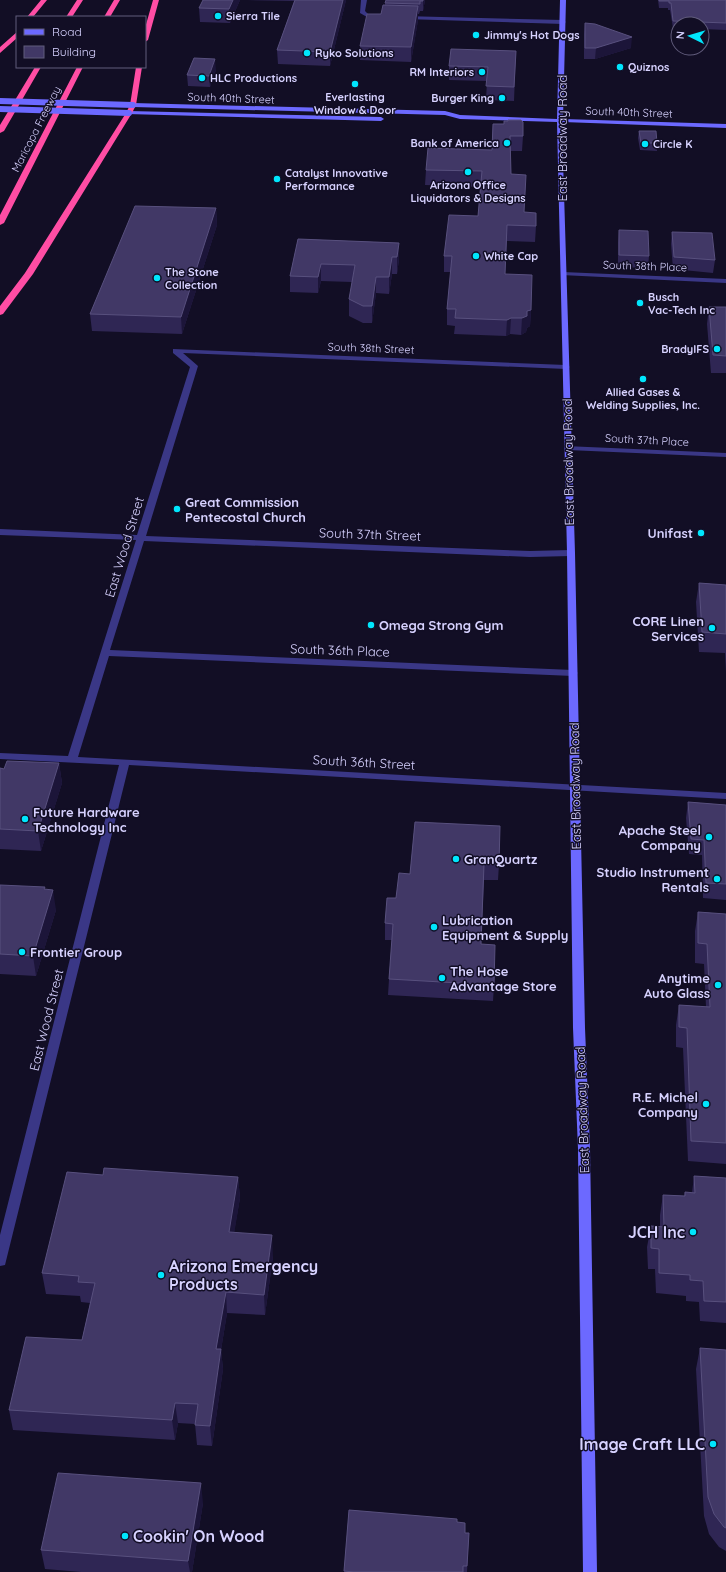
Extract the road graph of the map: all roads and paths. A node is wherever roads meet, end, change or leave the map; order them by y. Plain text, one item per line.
1 (44, 0) edge
2 (78, 0) edge
3 (117, 0) edge
4 (156, 0) edge
5 (364, 0) edge
6 (563, 0) edge
7 (31, 16) edge
8 (70, 16) edge
9 (109, 16) edge
10 (385, 17) edge
11 (401, 17) edge
12 (562, 22) junction
13 (16, 35) edge
14 (146, 36) edge
15 (0, 51) edge
16 (37, 68) edge
17 (79, 68) edge
18 (139, 68) edge
19 (0, 100) edge
20 (132, 105) junction
21 (0, 109) edge
22 (129, 113) junction
23 (460, 117) junction
24 (388, 119) dead end
25 (420, 119) dead end
26 (559, 120) junction
27 (726, 126) edge
28 (0, 131) edge
29 (0, 223) edge
30 (563, 274) junction
31 (726, 280) edge
32 (0, 312) edge
33 (176, 351) joint
34 (566, 367) junction
35 (568, 448) junction
36 (726, 455) edge
37 (0, 532) edge
38 (142, 538) junction
39 (570, 553) junction
40 (106, 653) junction
41 (573, 673) junction
42 (0, 756) edge
43 (72, 759) junction
44 (125, 762) junction
45 (575, 786) junction
46 (726, 796) edge
47 (0, 1261) edge
48 (590, 1572) edge

1 - 7 highway
2 - 8 highway
3 - 9 highway
4 - 14 highway
5 - 10 street
6 - 12 main road, East Broadway Road
11 - 12 street
12 - 26 main road, East Broadway Road
13 - 15 highway
16 - 28 highway
17 - 29 highway, Maricopa Freeway
18 - 20 highway
19 - 20 main road, South 40th Street, bridge
20 - 22 highway
20 - 23 main road, South 40th Street
21 - 22 main road, South 40th Street, bridge
22 - 24 main road, South 40th Street
22 - 32 highway
23 - 25 main road, South 40th Street
23 - 26 main road, South 40th Street
26 - 27 main road, South 40th Street
26 - 30 main road, East Broadway Road
30 - 31 street, South 38th Place
30 - 34 main road, East Broadway Road
33 - 34 street, South 38th Street
33 - 38 street, East Wood Street
34 - 35 main road, East Broadway Road
35 - 36 street, South 37th Place
35 - 39 main road, East Broadway Road
37 - 38 street, South 37th Street
38 - 39 street, South 37th Street
38 - 40 street, East Wood Street
39 - 41 main road, East Broadway Road
40 - 41 street, South 36th Place
40 - 43 street, East Wood Street
41 - 45 main road, East Broadway Road
42 - 43 street, South 36th Street
43 - 44 street, South 36th Street
44 - 45 street, South 36th Street
44 - 47 street, East Wood Street
45 - 46 street, South 36th Street
45 - 48 main road, East Broadway Road

